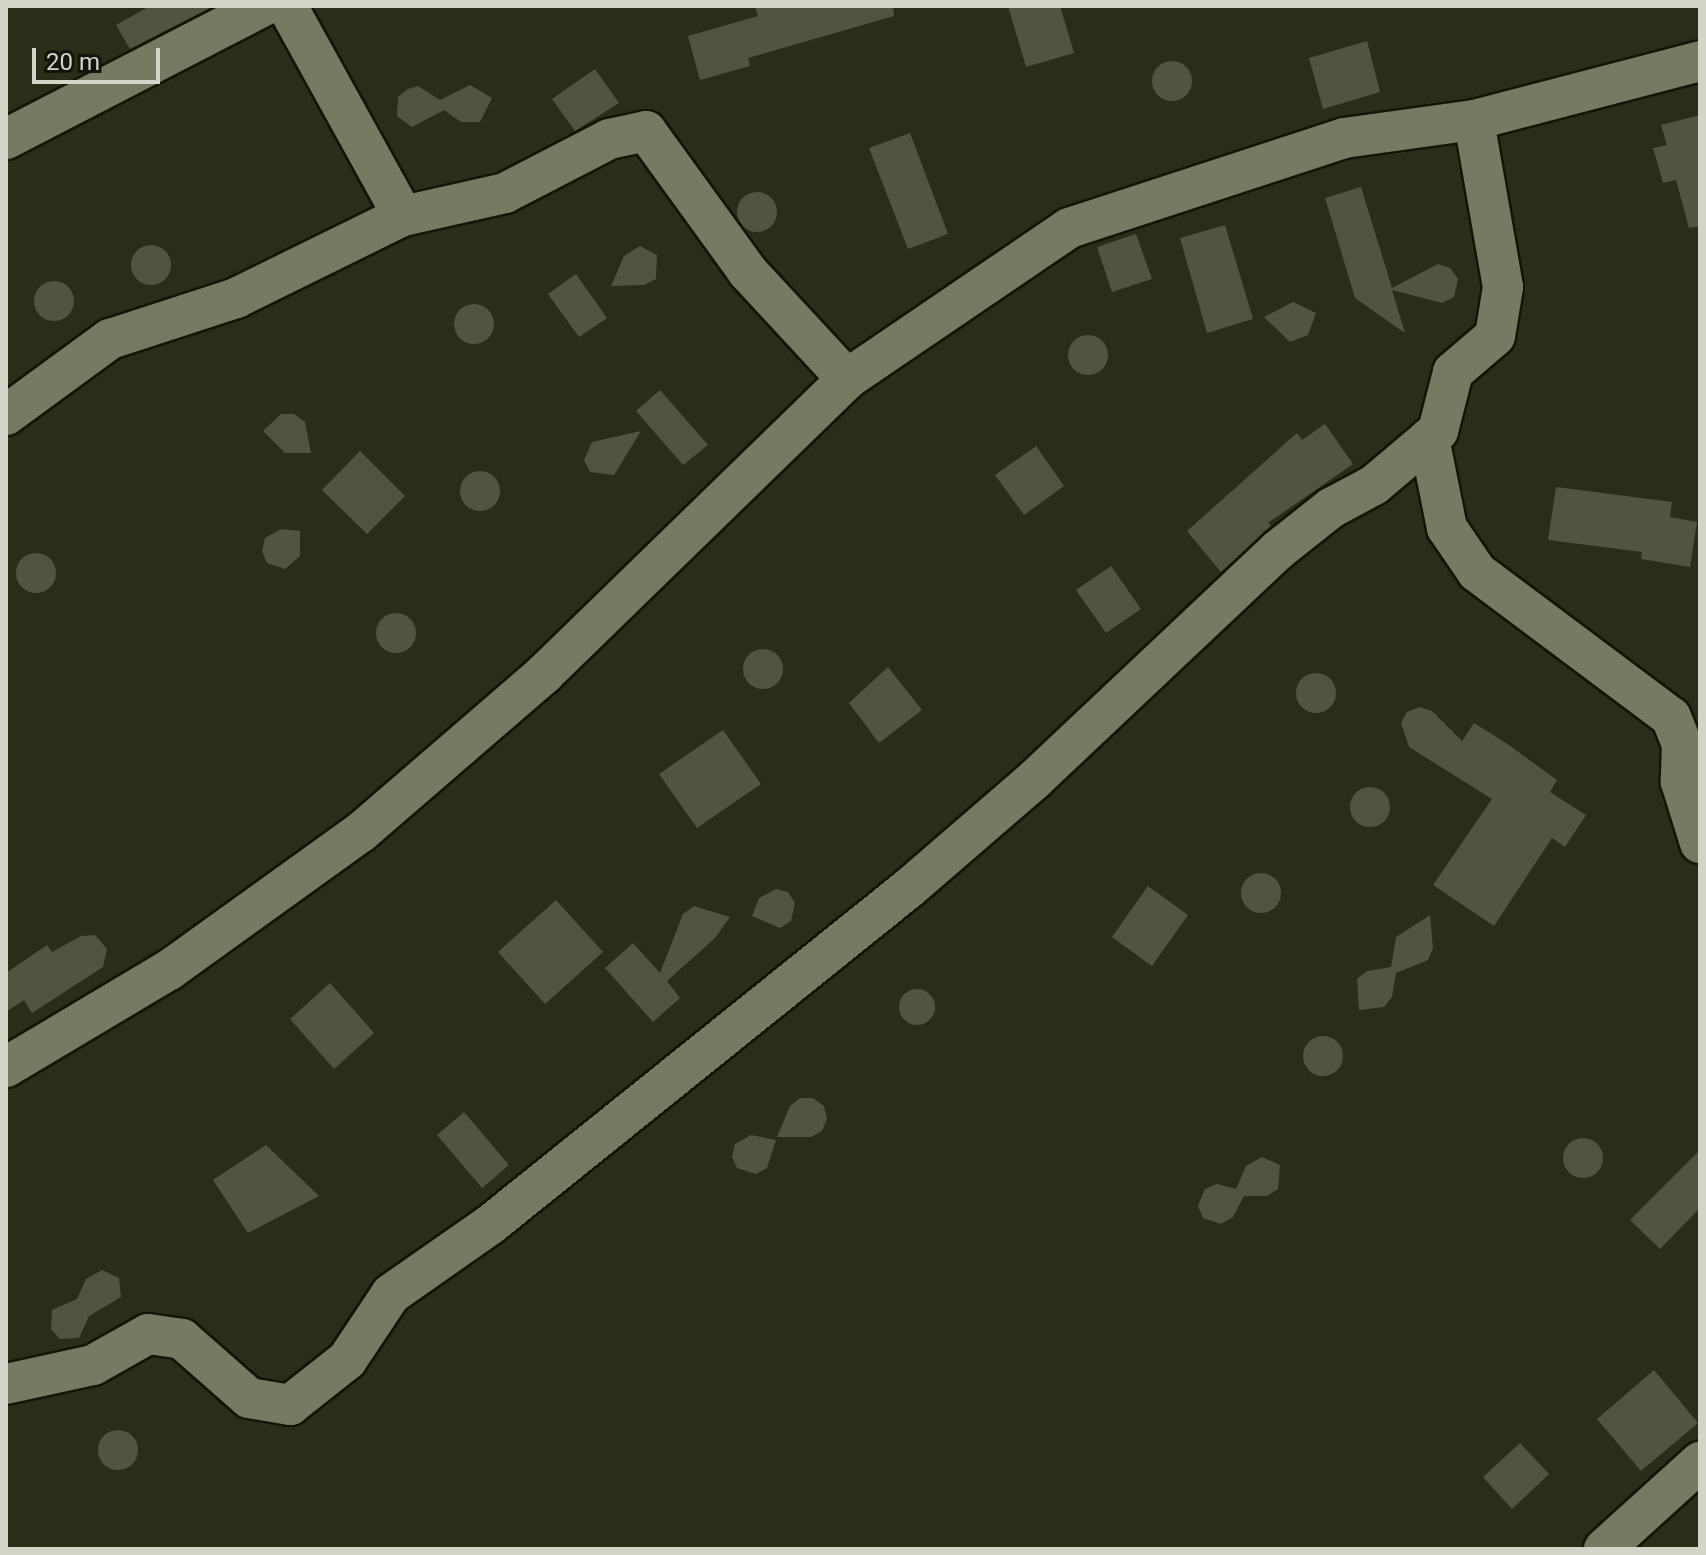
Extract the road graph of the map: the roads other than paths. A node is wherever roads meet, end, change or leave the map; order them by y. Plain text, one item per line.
1 (264, 6) edge
2 (287, 6) edge
3 (1700, 61) edge
4 (1474, 120) junction
5 (6, 139) edge
6 (403, 216) junction
7 (847, 379) junction
8 (6, 415) edge
9 (1429, 438) junction
10 (1700, 843) edge
11 (6, 1067) edge
12 (6, 1384) edge
13 (1700, 1462) edge
14 (1604, 1549) edge

1 - 5 street
2 - 6 street
3 - 4 street
4 - 7 street
4 - 9 street
6 - 7 street
6 - 8 street
7 - 11 street
9 - 10 street
9 - 12 street
13 - 14 street

